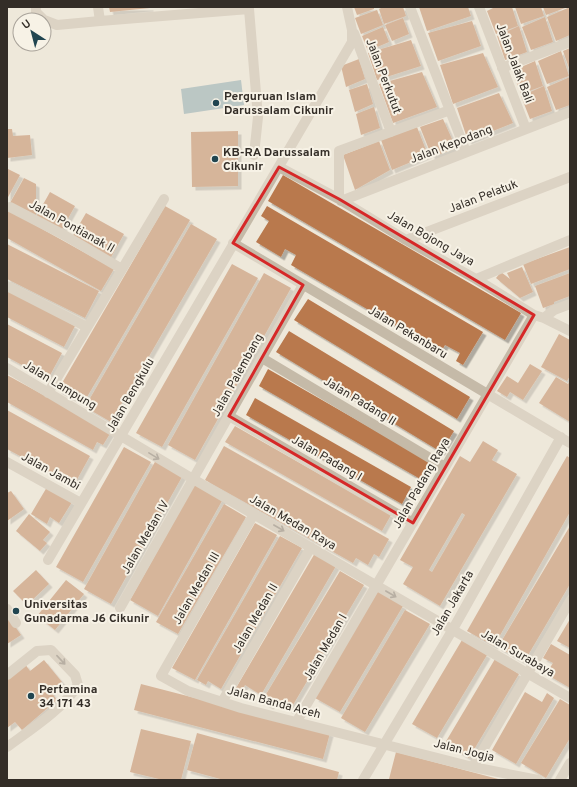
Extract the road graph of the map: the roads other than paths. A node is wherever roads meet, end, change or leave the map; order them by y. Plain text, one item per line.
1 (98, 7) edge
2 (347, 7) edge
3 (410, 7) edge
4 (480, 7) edge
5 (249, 8) edge
6 (100, 21) junction
7 (52, 23) edge
8 (352, 30) junction
9 (570, 42) edge
10 (502, 68) junction
11 (450, 110) junction
12 (570, 112) edge
13 (526, 129) junction
14 (391, 132) junction
15 (466, 152) junction
16 (254, 155) dead end
17 (279, 167) junction
18 (570, 177) edge
19 (164, 199) dead end
20 (340, 200) junction
21 (10, 207) dead end
22 (406, 240) junction
23 (570, 240) edge
24 (233, 243) junction
25 (122, 269) junction
26 (476, 279) junction
27 (303, 285) junction
28 (7, 286) edge
29 (570, 304) edge
30 (539, 316) junction
31 (87, 327) junction
32 (570, 331) edge
33 (262, 358) junction
34 (7, 368) edge
35 (48, 393) junction
36 (488, 394) junction
37 (229, 416) junction
38 (121, 436) junction
39 (566, 440) edge
40 (7, 462) edge
41 (445, 467) junction
42 (193, 479) junction
43 (81, 504) junction
44 (254, 514) junction
45 (413, 522) junction
46 (311, 547) junction
47 (48, 560) dead end
48 (376, 585) junction
49 (570, 601) edge
50 (120, 608) dead end
51 (7, 609) edge
52 (567, 612) edge
53 (16, 623) dead end
54 (453, 629) junction
55 (528, 674) junction
56 (7, 676) edge
57 (161, 676) joint
58 (570, 698) edge
59 (222, 702) junction
60 (297, 721) junction
61 (384, 744) junction
62 (7, 747) edge
63 (570, 763) edge
64 (473, 767) junction
65 (363, 780) edge
66 (538, 780) edge
67 (560, 780) edge

1 - 6 street
2 - 8 street, Jalan Perkutut
3 - 11 street
4 - 10 street, Jalan Jalak Bali
5 - 6 street
5 - 16 street
6 - 7 street
8 - 14 street, Jalan Perkutut
8 - 17 street, Jalan Bengkulu
9 - 10 street
10 - 13 street, Jalan Jalak Bali
11 - 14 street
11 - 15 street
12 - 13 street, Jalan Kepodang
13 - 15 street, Jalan Kepodang
14 - 20 street
15 - 20 street, Jalan Kepodang
17 - 20 street, Jalan Bojong Jaya
17 - 24 street, Jalan Bengkulu
18 - 22 street, Jalan Pelatuk
19 - 25 street
20 - 22 street, Jalan Bojong Jaya
21 - 25 street, Jalan Pontianak II
22 - 26 street, Jalan Bojong Jaya
23 - 26 street
24 - 27 street, Jalan Pekanbaru
24 - 38 street, Jalan Bengkulu
25 - 31 street
26 - 30 street, Jalan Bojong Jaya
27 - 33 street, Jalan Palembang
27 - 36 street, Jalan Pekanbaru
28 - 31 street
29 - 30 street
30 - 32 street, Jalan Bojong Jaya
30 - 36 street, Jalan Padang Raya
31 - 35 street
33 - 37 street, Jalan Palembang
33 - 41 street, Jalan Padang II
34 - 35 street, Jalan Lampung
35 - 38 street, Jalan Lampung
36 - 39 street, Jalan Pekanbaru
36 - 41 street, Jalan Padang Raya
37 - 42 street, Jalan Palembang
37 - 45 street, Jalan Padang I
38 -> 42 street, Jalan Medan Raya
38 - 43 street, Jalan Bengkulu
39 - 54 street, Jalan Jakarta
40 - 43 street, Jalan Jambi
41 - 45 street, Jalan Padang Raya
42 - 44 street, Jalan Medan Raya
42 - 50 street, Jalan Medan IV
43 - 47 street, Jalan Bengkulu
44 -> 46 street, Jalan Medan Raya
44 - 57 street, Jalan Medan III
45 - 48 street, Jalan Padang Raya
46 - 48 street, Jalan Medan Raya
46 - 59 street, Jalan Medan II
48 -> 54 street, Jalan Medan Raya
48 - 60 street, Jalan Medan I
49 - 52 street
51 - 53 street
52 - 55 street
54 - 55 street, Jalan Surabaya
54 - 61 street, Jalan Jakarta
55 - 58 street, Jalan Surabaya
55 - 64 street
56 -> 62 street
57 - 59 street, Jalan Banda Aceh
59 - 60 street, Jalan Banda Aceh
60 - 61 street, Jalan Banda Aceh
61 - 64 street, Jalan Jogja
61 - 65 street, Jalan Jakarta
63 - 67 street
64 - 66 street, Jalan Jogja

